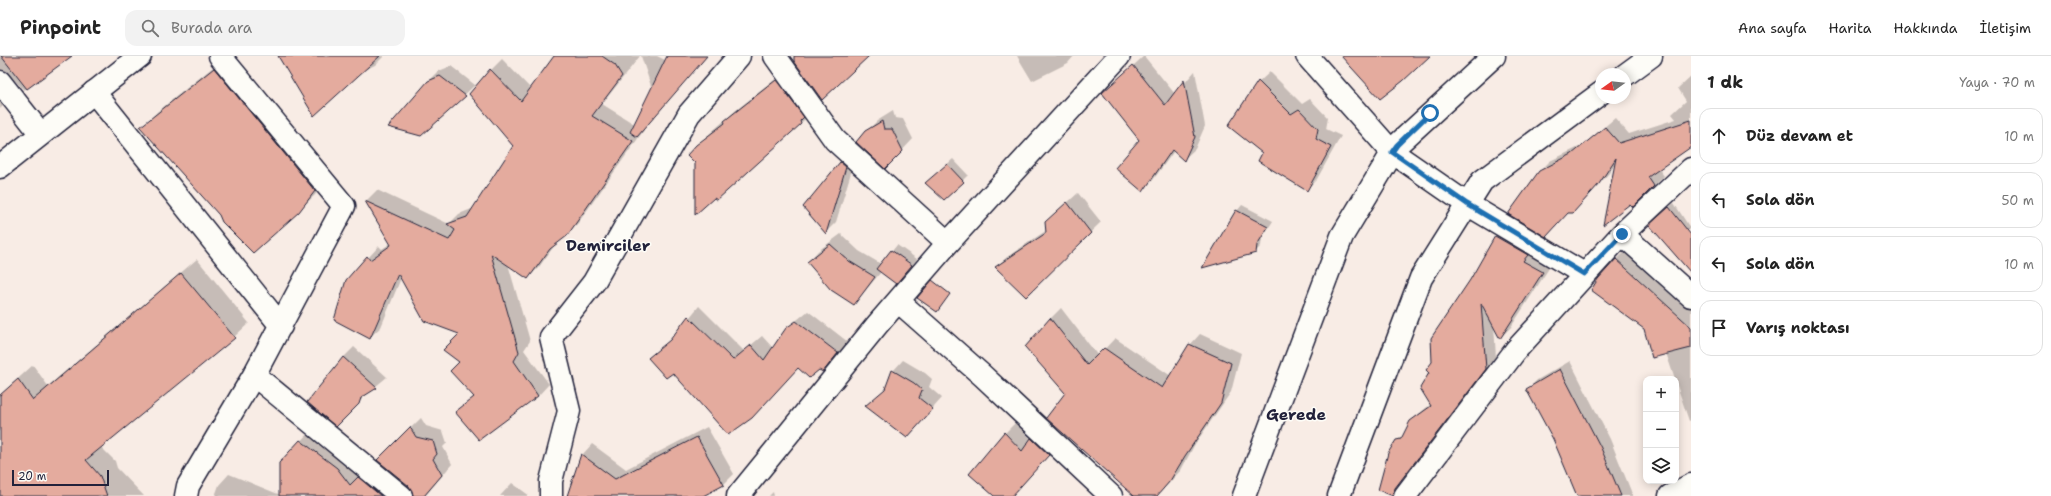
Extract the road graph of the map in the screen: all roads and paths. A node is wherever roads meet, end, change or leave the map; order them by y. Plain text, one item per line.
1 (220, 56) edge
2 (739, 56) edge
3 (775, 56) edge
4 (1119, 56) edge
5 (1306, 56) edge
6 (1494, 56) edge
7 (1651, 56) edge
8 (131, 59) edge
9 (1631, 71) edge
10 (0, 82) edge
11 (94, 92) junction
12 (1595, 97) edge
13 (41, 134) junction
14 (1392, 152) junction
15 (0, 167) edge
16 (1691, 169) edge
17 (1467, 204) junction
18 (1622, 234) junction
19 (948, 243) junction
20 (1584, 274) junction
21 (1691, 296) edge
22 (898, 302) junction
23 (281, 326) junction
24 (254, 376) junction
25 (1691, 485) edge
26 (1092, 488) edge
27 (186, 496) edge
28 (402, 496) edge
29 (551, 496) edge
30 (738, 496) edge
31 (1112, 496) edge
32 (1244, 496) edge
33 (1339, 496) edge
34 (1405, 496) edge
35 (1670, 496) edge

1 - 23 street
2 - 29 street
3 - 19 street
4 - 19 street
5 - 14 street
6 - 14 street
7 - 9 street
8 - 11 street
10 - 13 street
11 - 13 street
11 - 23 street
12 - 17 street
13 - 15 street
14 - 17 street
14 - 32 street
16 - 18 street
17 - 20 street
17 - 33 street
18 - 20 street
18 - 21 street
19 - 22 street
20 - 34 street
22 - 26 street
22 - 30 street
23 - 24 street
24 - 27 street
24 - 28 street
25 - 35 street
26 - 31 street

